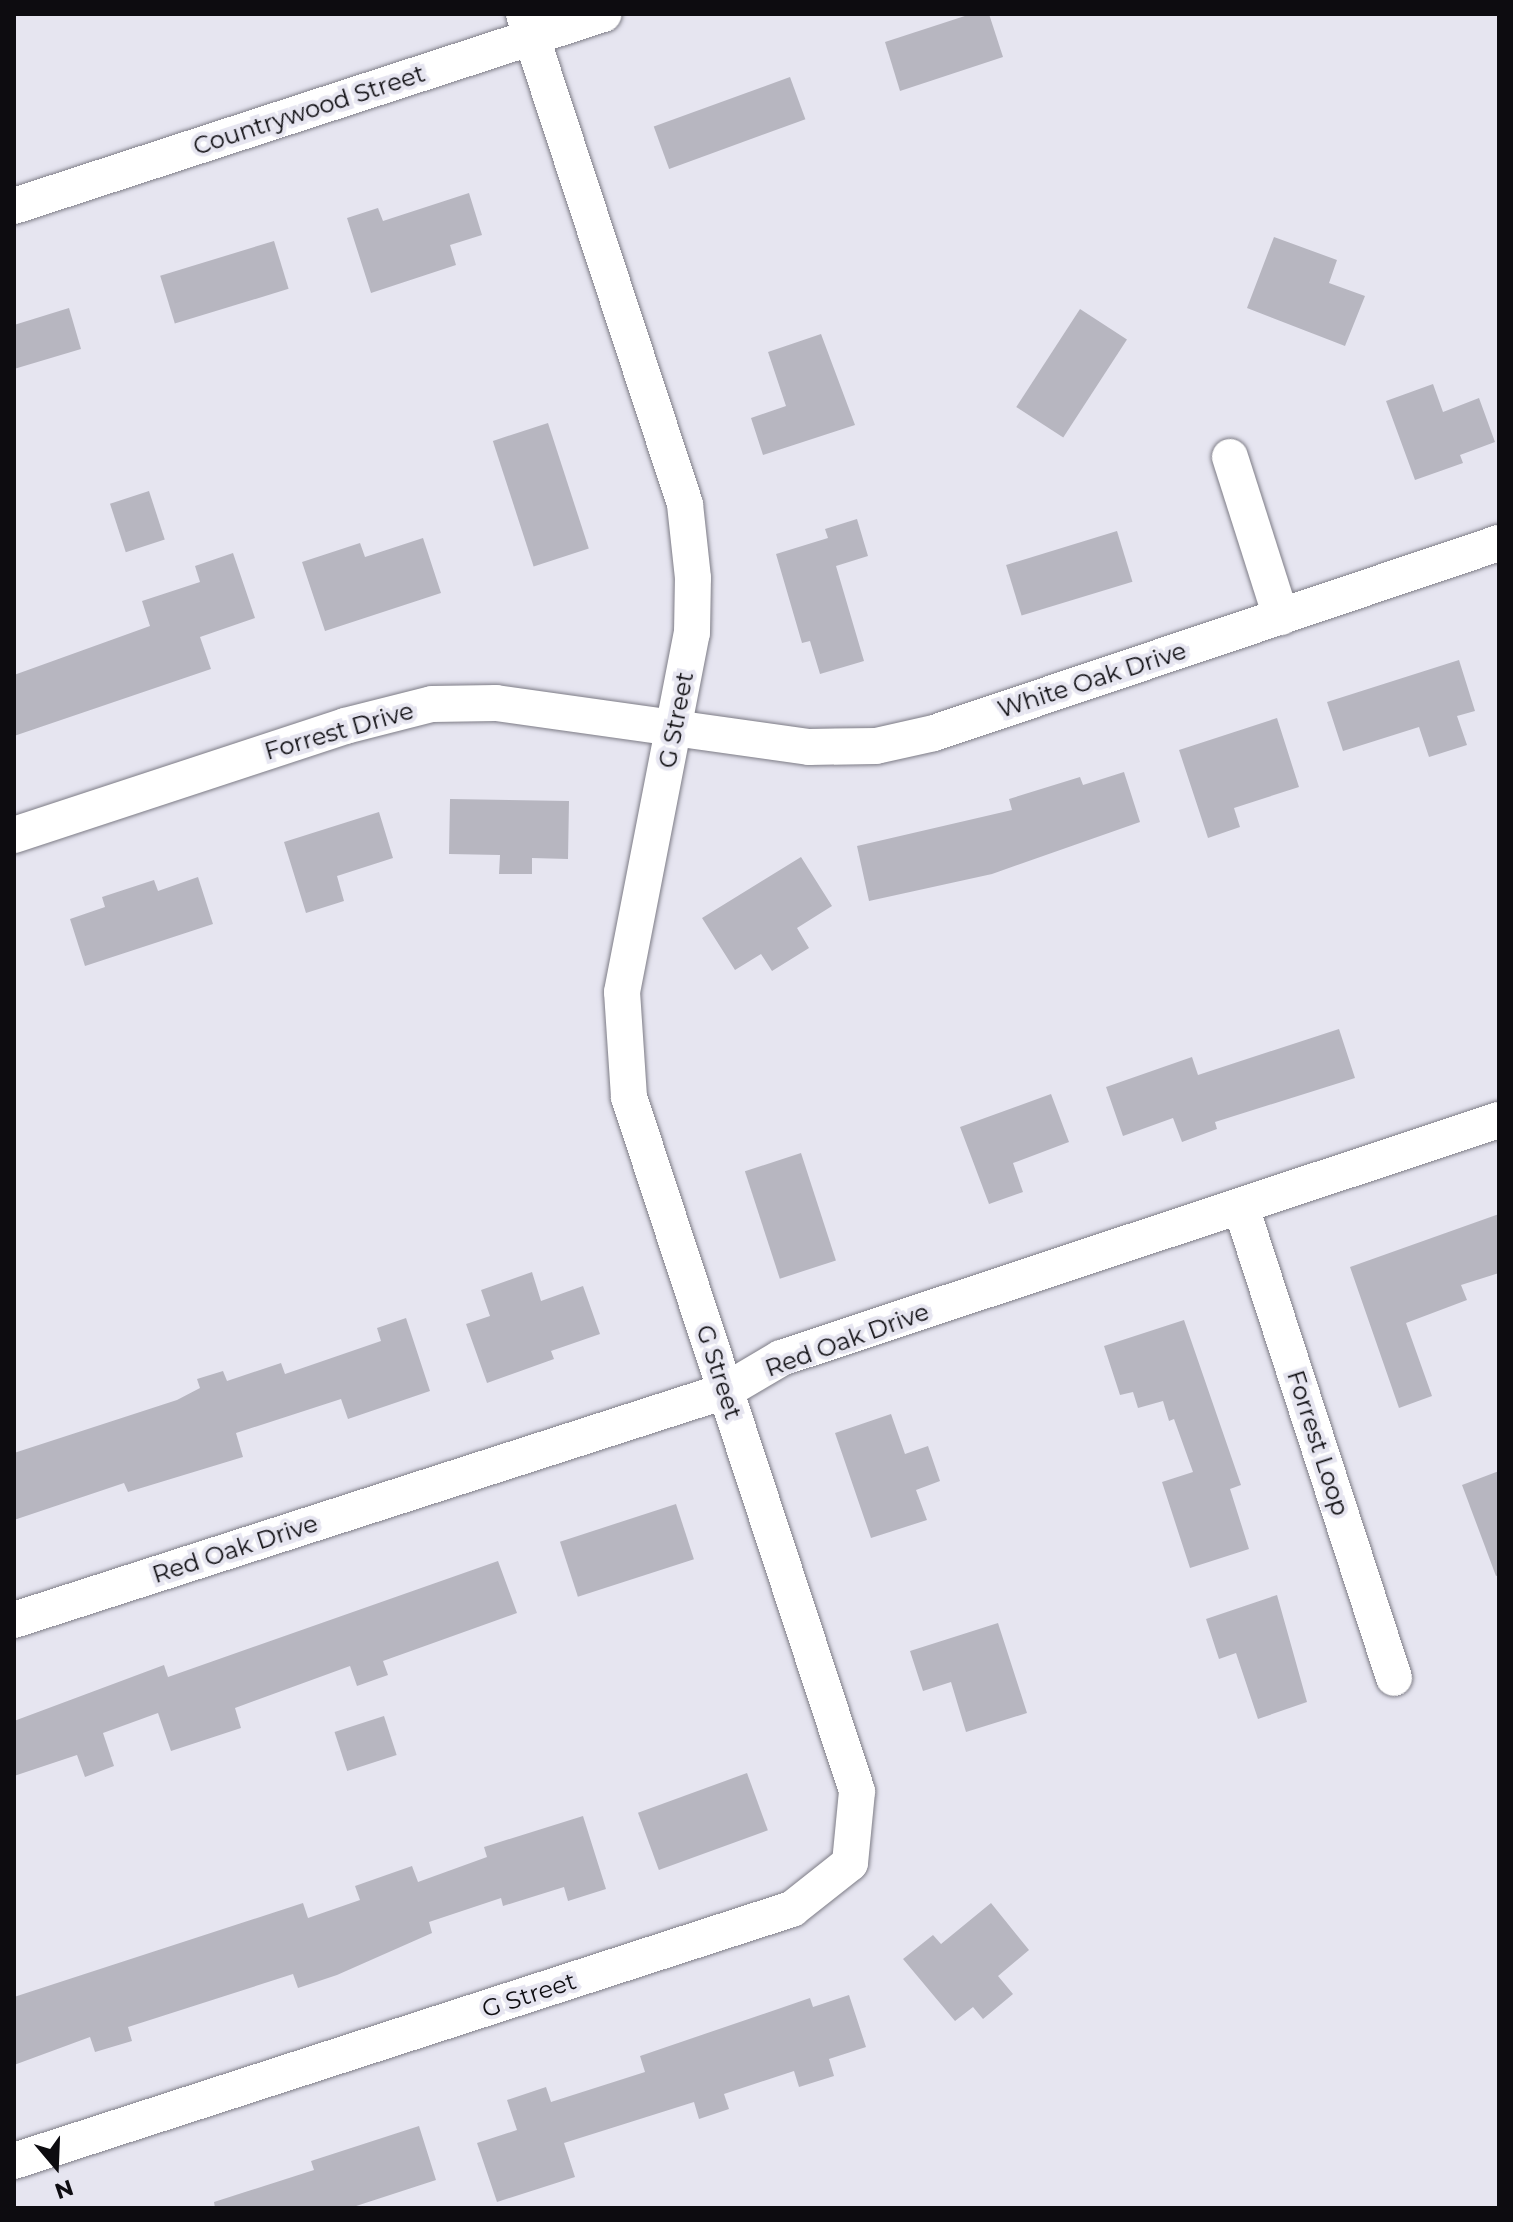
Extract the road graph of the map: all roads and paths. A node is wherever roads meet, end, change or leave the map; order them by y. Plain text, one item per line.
1 (603, 14) edge
2 (528, 26) edge
3 (14, 206) edge
4 (1230, 457) dead end
5 (1499, 543) edge
6 (1281, 617) junction
7 (674, 730) junction
8 (14, 835) edge
9 (1499, 1120) edge
10 (1241, 1207) junction
11 (725, 1391) junction
12 (14, 1620) edge
13 (1394, 1678) dead end
14 (14, 2161) edge

1 - 2 street, Countrywood Street
2 - 3 street, Countrywood Street
2 - 7 street, G Street
4 - 6 street
5 - 6 street, White Oak Drive
6 - 7 street, White Oak Drive
7 - 8 street, Forrest Drive
7 - 11 street, G Street
9 - 10 street, Red Oak Drive
10 - 11 street, Red Oak Drive
10 - 13 street, Forrest Loop
11 - 12 street, Red Oak Drive
11 - 14 street, G Street

